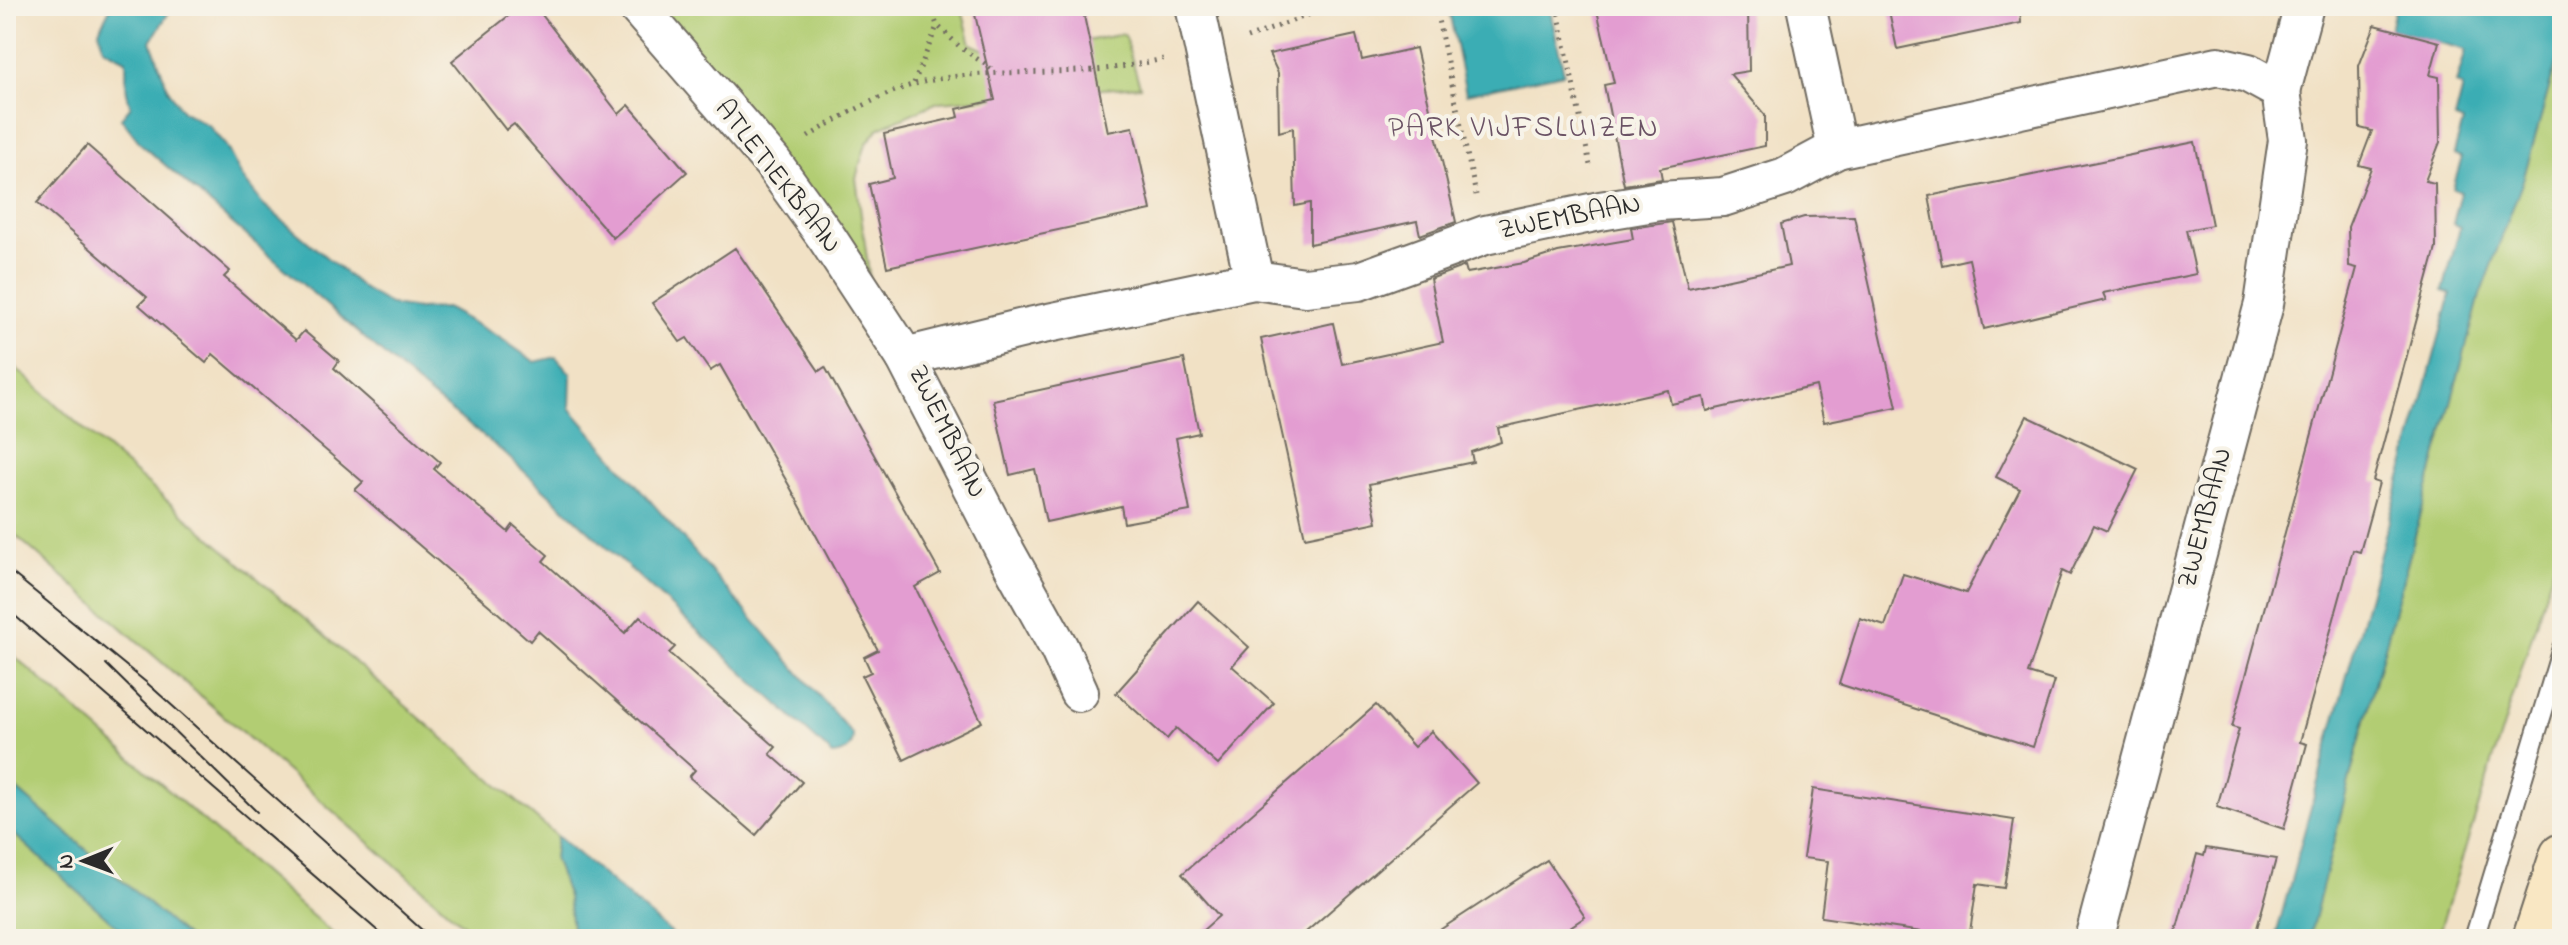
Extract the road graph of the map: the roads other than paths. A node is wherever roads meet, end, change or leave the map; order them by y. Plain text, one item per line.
1 (637, 6) edge
2 (1195, 6) edge
3 (1806, 6) edge
4 (2304, 6) edge
5 (2281, 91) junction
6 (1837, 149) junction
7 (1254, 280) junction
8 (905, 357) junction
9 (2562, 648) edge
10 (1079, 692) dead end
11 (2562, 856) edge
12 (2094, 939) edge
13 (2474, 939) edge
14 (2535, 939) edge

1 - 8 street, ATLETIEKBAAN
2 - 7 street
3 - 6 street
4 - 5 street, ZWEMBAAN
5 - 6 street, ZWEMBAAN
5 - 12 street, ZWEMBAAN
6 - 7 street, ZWEMBAAN
7 - 8 street, ZWEMBAAN
8 - 10 street, ZWEMBAAN
9 - 13 lane
11 - 14 main road

